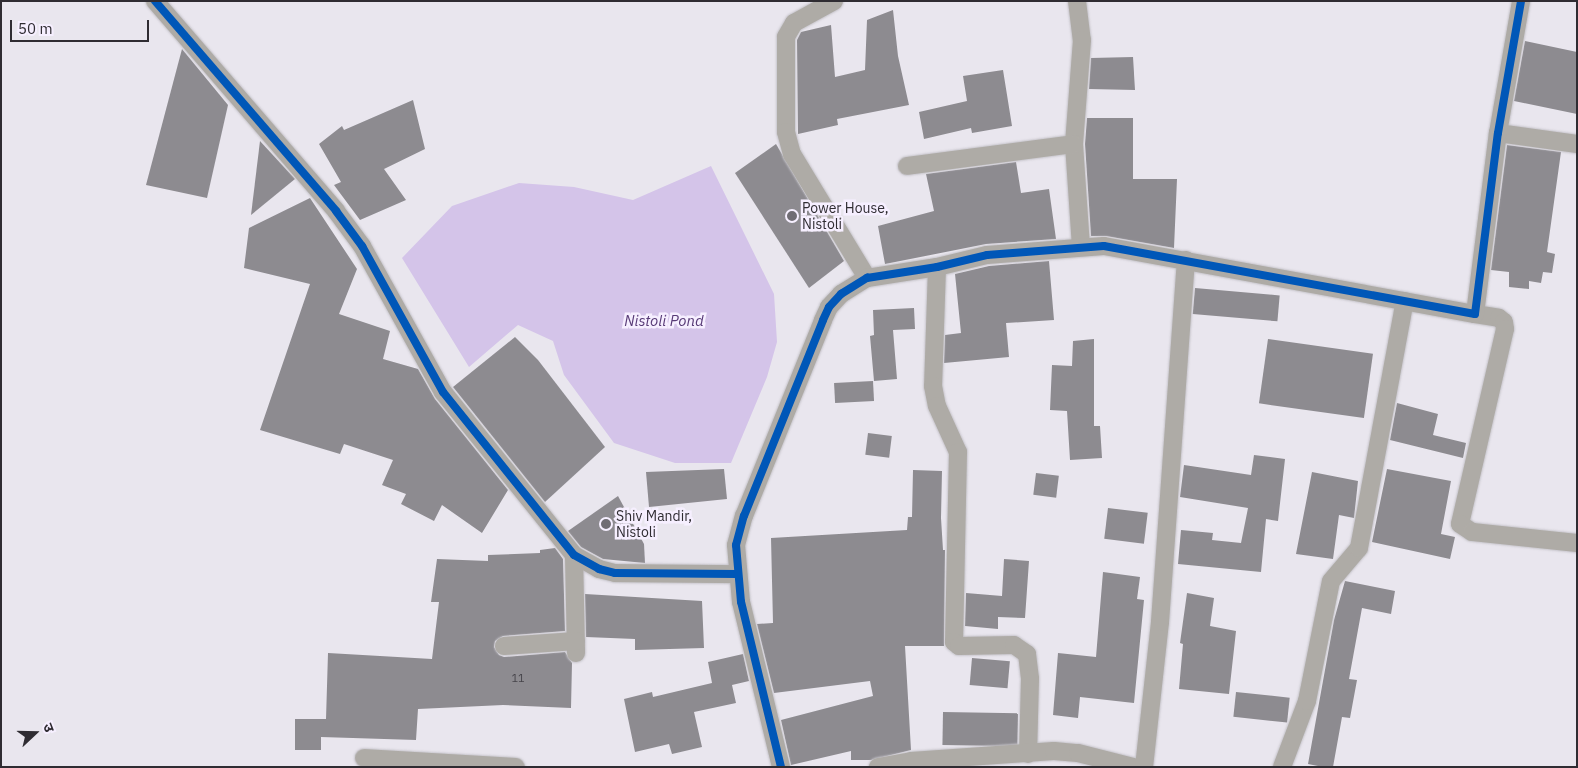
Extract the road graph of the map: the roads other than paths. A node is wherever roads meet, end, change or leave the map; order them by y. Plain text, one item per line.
1 (155, 1) edge
2 (834, 1) edge
3 (1077, 1) edge
4 (1521, 1) edge
5 (1498, 133) junction
6 (1074, 144) junction
7 (1577, 144) edge
8 (907, 166) dead end
9 (1081, 246) junction
10 (1186, 260) junction
11 (938, 267) junction
12 (867, 278) junction
13 (1406, 301) junction
14 (1475, 314) junction
15 (1577, 543) edge
16 (574, 555) junction
17 (738, 574) junction
18 (504, 646) dead end
19 (1028, 754) junction
20 (364, 758) dead end
21 (1053, 759) edge
22 (516, 767) edge
23 (781, 767) edge
24 (878, 767) edge
25 (1133, 767) edge
26 (1144, 767) edge
27 (1282, 767) edge

1 - 16 street
2 - 12 street
3 - 6 street
4 - 5 street
5 - 7 street
5 - 14 street
6 - 8 street
6 - 9 street
9 - 10 street
9 - 11 street
10 - 13 street
10 - 26 street
11 - 12 street
11 - 19 street
12 - 17 street
13 - 14 street
13 - 27 street
14 - 15 street
16 - 17 street
16 - 18 street
17 - 23 street
19 - 21 street
19 - 24 street
20 - 22 street
21 - 25 street

